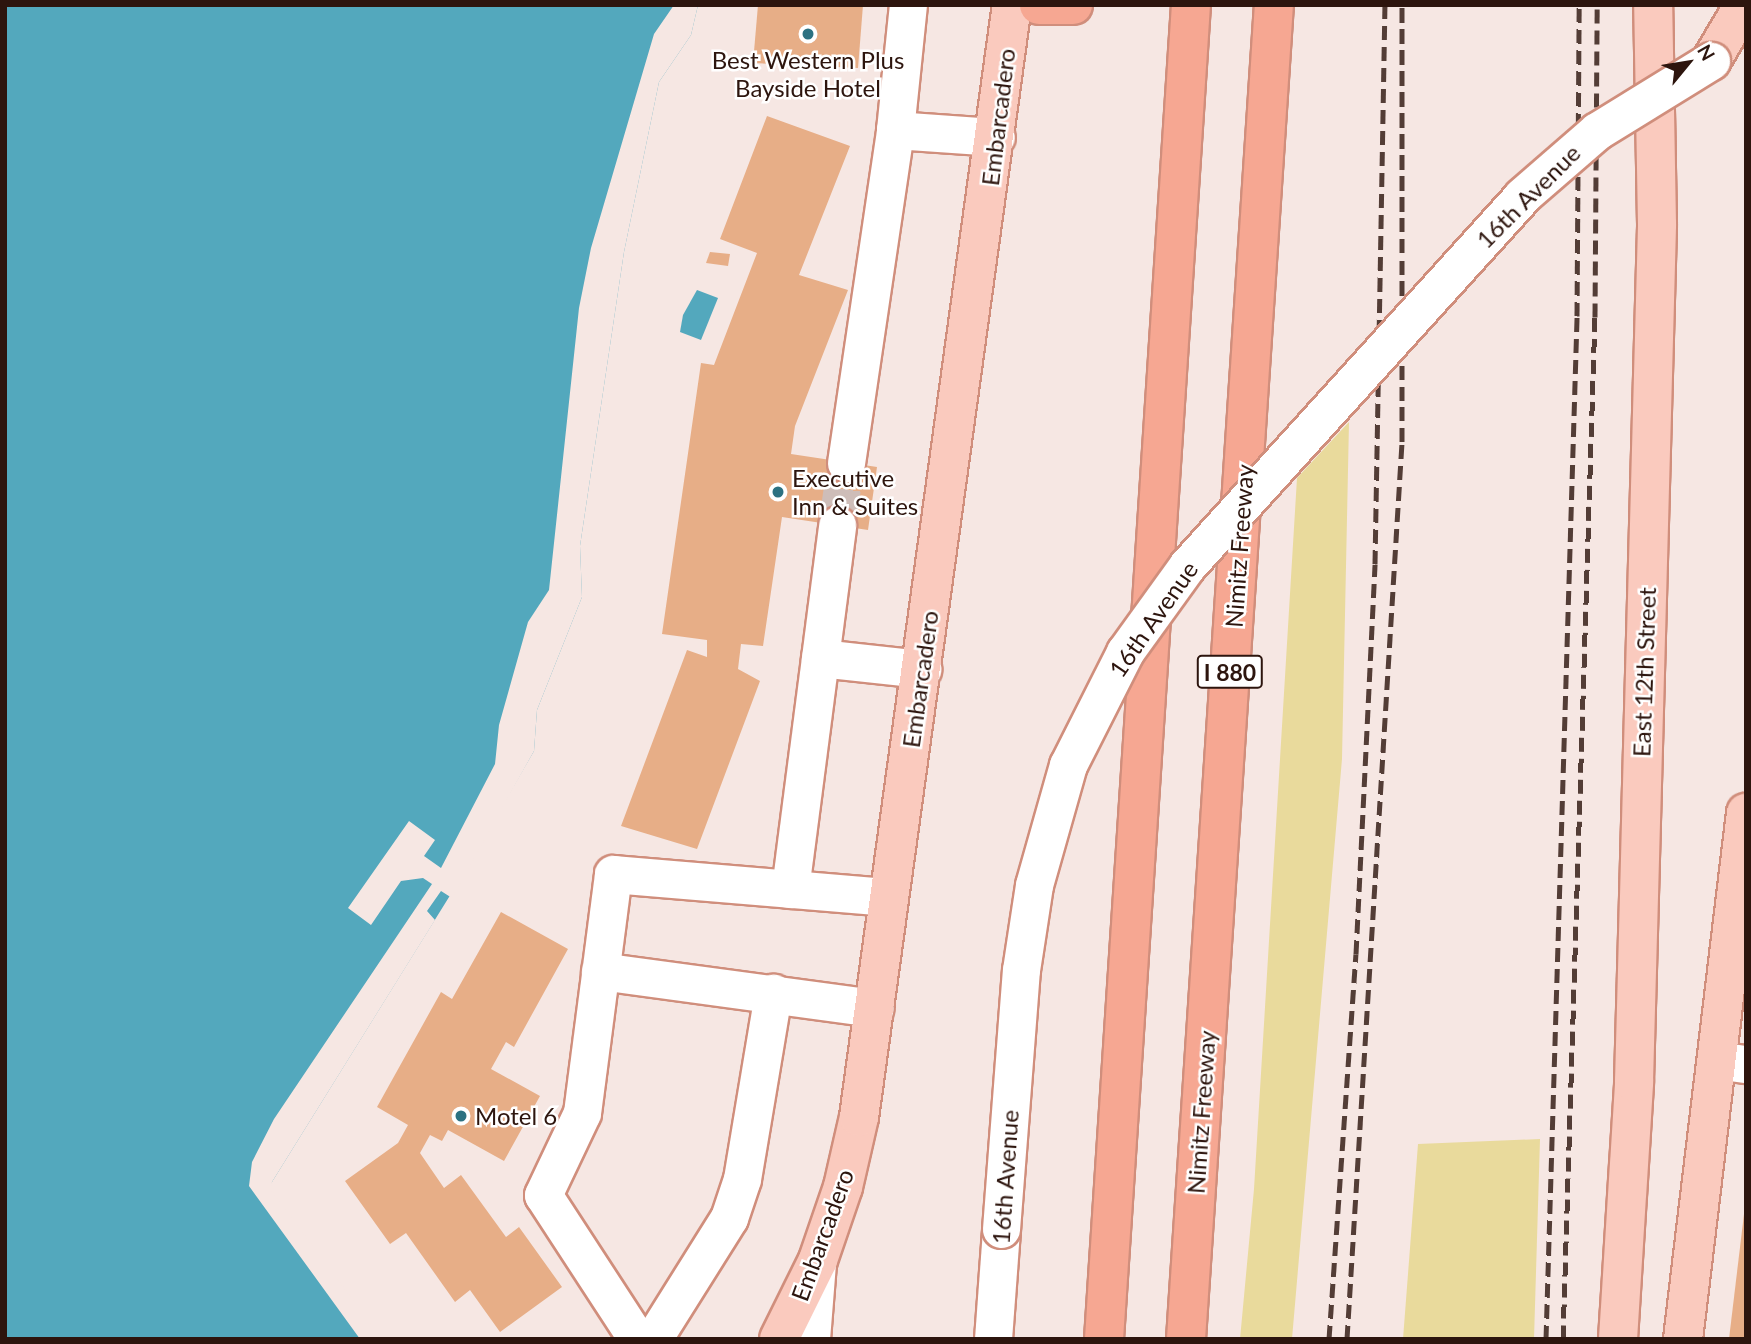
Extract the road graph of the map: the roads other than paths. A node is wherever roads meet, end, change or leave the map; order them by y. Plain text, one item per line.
1 (908, 5) edge
2 (1012, 5) edge
3 (1039, 5) edge
4 (1073, 5) edge
5 (1191, 5) edge
6 (1274, 5) edge
7 (1653, 5) edge
8 (1734, 36) edge
9 (895, 130) junction
10 (996, 137) junction
11 (846, 463) tunnel mouth
12 (837, 525) tunnel mouth
13 (820, 658) junction
14 (922, 668) junction
15 (1746, 813) edge
16 (790, 889) junction
17 (888, 897) junction
18 (600, 971) junction
19 (773, 993) junction
20 (875, 1008) junction
21 (1731, 1062) edge
22 (818, 1259) junction
23 (637, 1339) edge
24 (653, 1339) edge
25 (779, 1339) edge
26 (811, 1339) edge
27 (993, 1339) edge
28 (1104, 1339) edge
29 (1185, 1339) edge
30 (1618, 1339) edge
31 (1683, 1339) edge

1 - 9 street
2 - 10 main road, Embarcadero
3 - 4 highway
5 - 28 highway
6 - 29 highway, Nimitz Freeway / I 880
7 - 30 main road, East 12th Street
8 - 27 street, 16th Avenue, bridge
9 - 10 street
9 - 11 street
10 - 14 main road, Embarcadero
12 - 13 street
13 - 14 street
13 - 16 street
14 - 17 main road, Embarcadero
15 - 21 main road
16 - 17 street
16 - 18 street
17 - 20 main road, Embarcadero
18 - 19 street
18 - 23 street
19 - 20 street
19 - 24 street
20 - 22 main road, Embarcadero
21 - 31 main road
22 - 25 main road, Embarcadero
22 - 26 street

